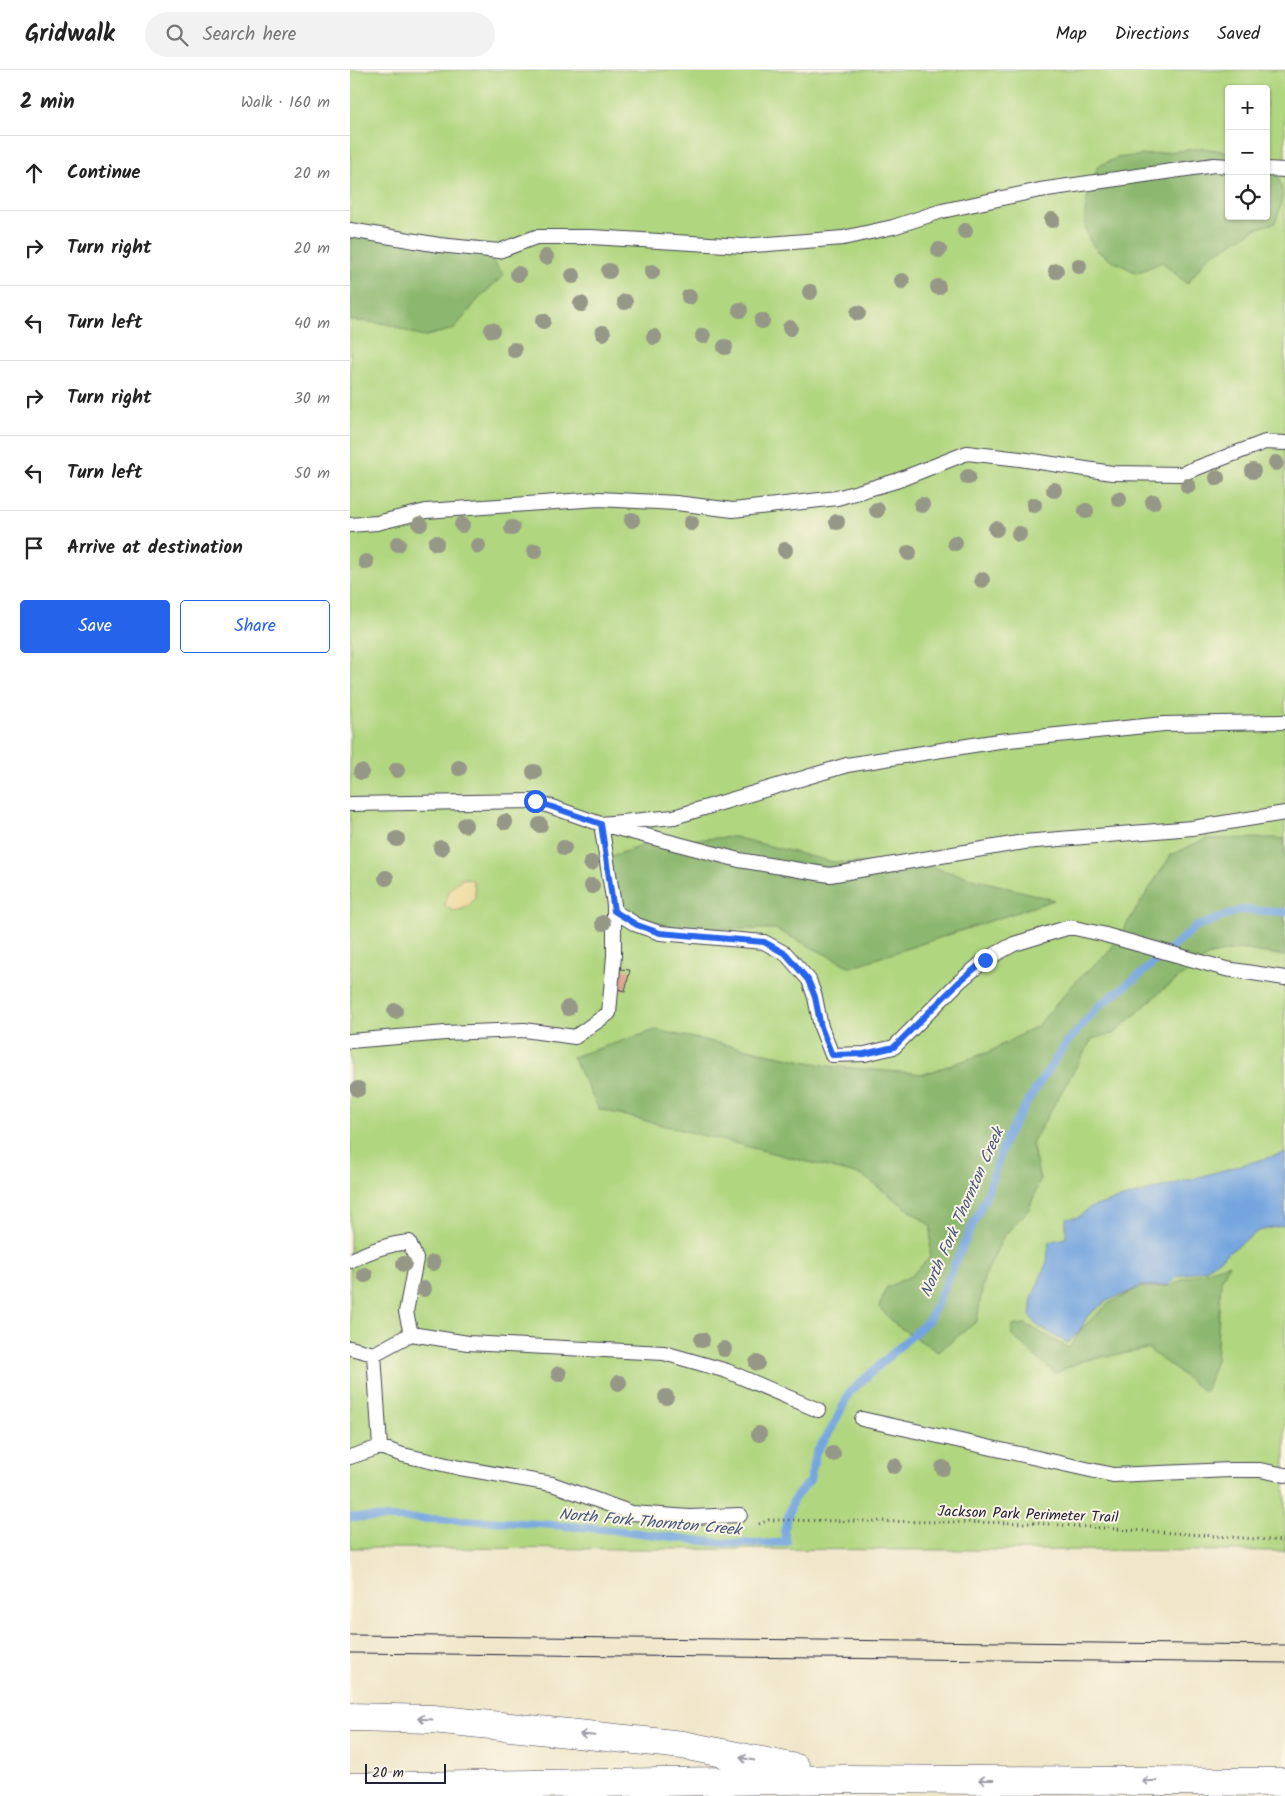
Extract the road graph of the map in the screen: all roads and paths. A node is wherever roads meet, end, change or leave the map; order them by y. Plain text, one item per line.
1 (1225, 166) edge
2 (1270, 169) edge
3 (1285, 170) edge
4 (350, 230) edge
5 (1285, 443) edge
6 (350, 525) edge
7 (1285, 722) edge
8 (350, 804) edge
9 (1285, 813) edge
10 (601, 824) junction
11 (614, 911) junction
12 (1285, 978) edge
13 (350, 1041) edge
14 (350, 1261) edge
15 (411, 1334) junction
16 (350, 1348) edge
17 (374, 1354) junction
18 (818, 1410) dead end
19 (862, 1419) dead end
20 (380, 1447) junction
21 (350, 1457) edge
22 (1285, 1475) edge
23 (740, 1515) dead end
24 (769, 1520) dead end
25 (1285, 1542) edge
26 (350, 1717) edge
27 (846, 1779) junction
28 (1285, 1782) edge
29 (350, 1787) edge

1 - 4 lane
2 - 3 lane
5 - 6 lane
7 - 10 lane
8 - 10 lane
9 - 10 lane
10 - 11 lane
11 - 12 lane
11 - 13 lane
14 - 15 lane
15 - 17 lane
15 - 18 lane
16 - 17 lane
17 - 20 lane
19 - 22 lane
20 - 21 lane
20 - 23 lane
24 - 25 path, Jackson Park Perimeter Trail
27 -> 26 highway
28 -> 27 highway
27 - 29 highway

